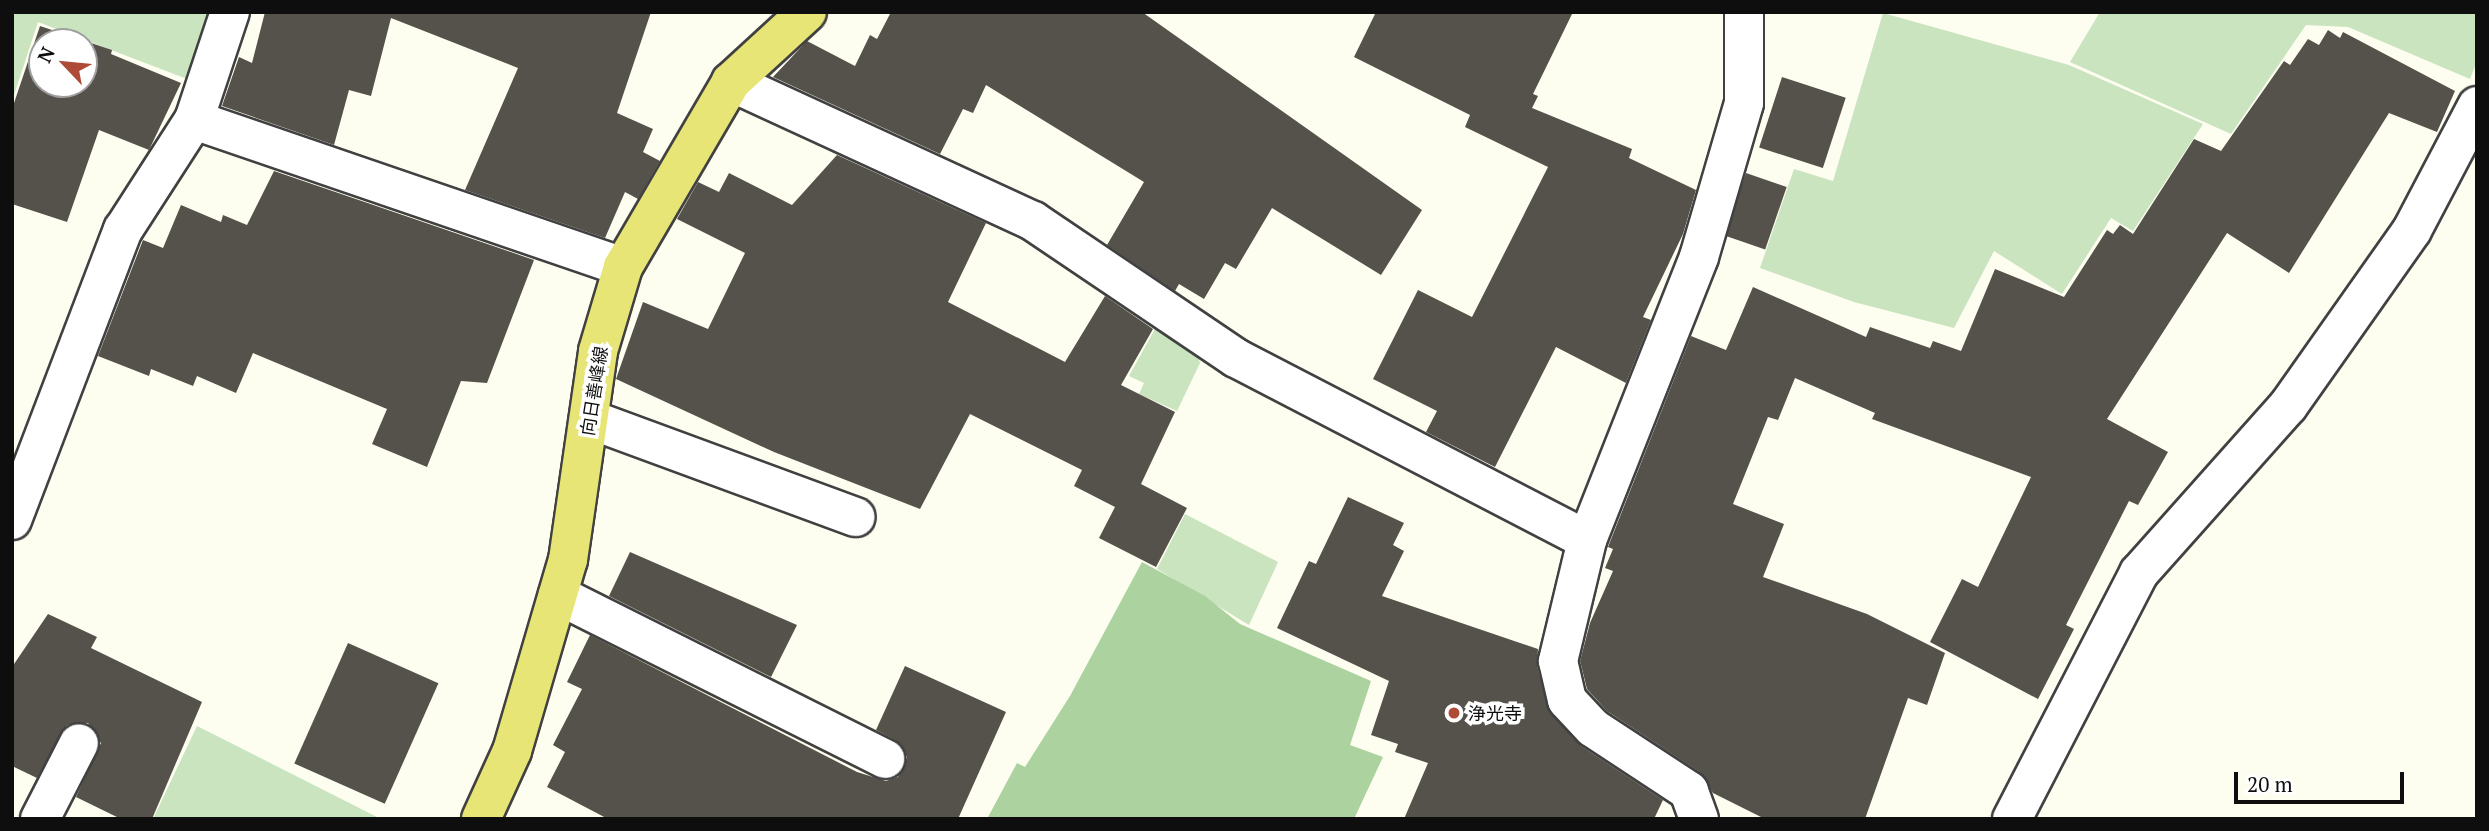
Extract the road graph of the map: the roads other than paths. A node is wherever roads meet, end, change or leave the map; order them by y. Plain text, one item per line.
1 (230, 12) edge
2 (1744, 12) edge
3 (798, 14) edge
4 (731, 82) junction
5 (2477, 106) edge
6 (194, 120) junction
7 (623, 267) junction
8 (589, 419) junction
9 (856, 517) dead end
10 (12, 520) edge
11 (1587, 540) junction
12 (558, 596) junction
13 (79, 743) dead end
14 (886, 759) dead end
15 (40, 819) edge
16 (481, 819) edge
17 (1699, 819) edge
18 (2012, 819) edge

1 - 6 street
2 - 11 street
3 - 4 main road, 向日善峰線
4 - 7 main road, 向日善峰線
4 - 11 street
5 - 18 street
6 - 7 street
6 - 10 street
7 - 8 main road, 向日善峰線
8 - 9 street
8 - 12 main road, 向日善峰線
11 - 17 street
12 - 14 street
12 - 16 main road, 向日善峰線
13 - 15 street

